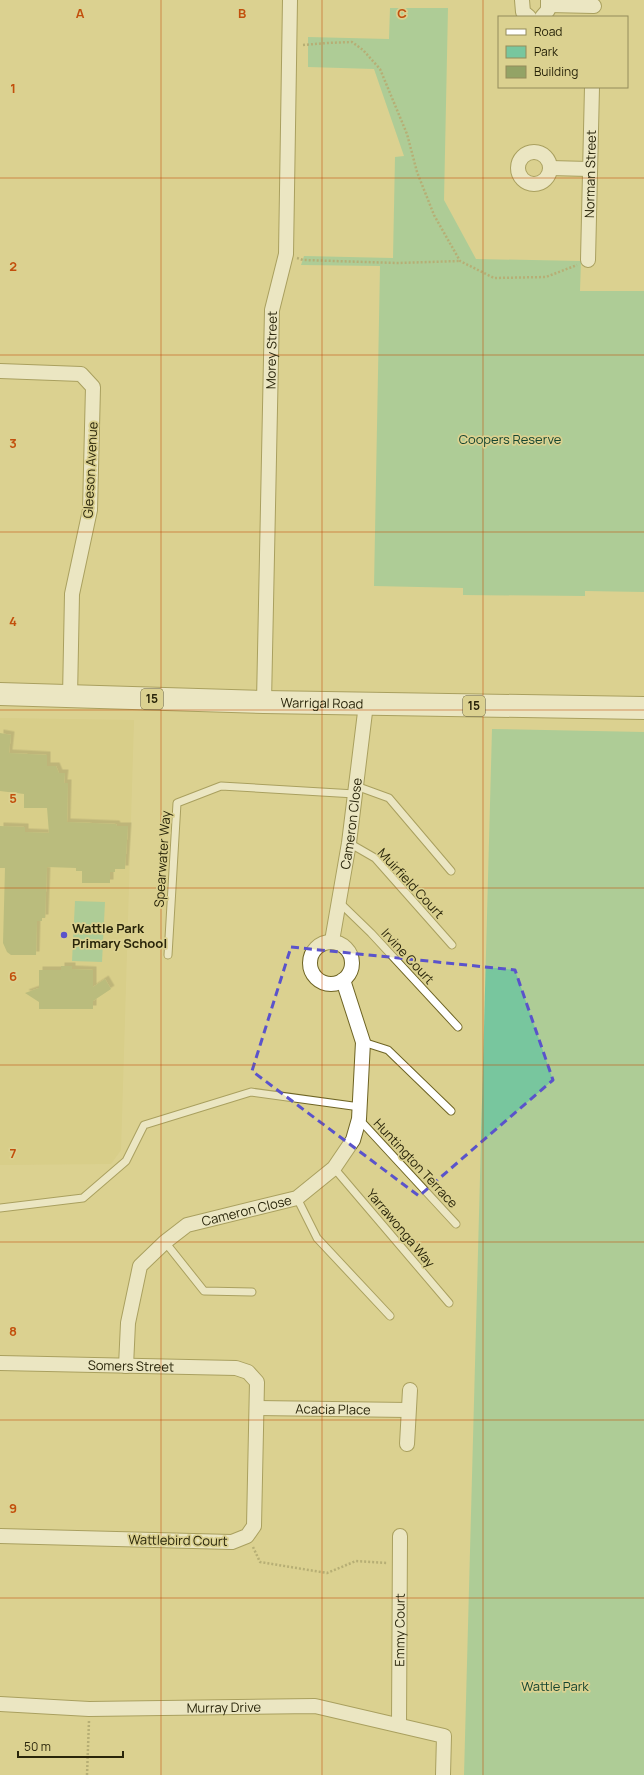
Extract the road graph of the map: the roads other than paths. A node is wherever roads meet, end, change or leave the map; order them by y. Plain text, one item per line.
1 (290, 0) edge
2 (522, 0) edge
3 (547, 7) edge
4 (594, 8) edge
5 (528, 16) edge
6 (592, 88) edge
7 (550, 168) dead end
8 (589, 169) junction
9 (588, 260) road end
10 (0, 372) edge
11 (0, 694) edge
12 (70, 697) junction
13 (264, 702) junction
14 (366, 704) junction
15 (644, 708) edge
16 (356, 790) junction
17 (349, 843) junction
18 (451, 871) dead end
19 (340, 902) junction
20 (332, 942) junction
21 (452, 945) dead end
22 (168, 955) dead end
23 (342, 980) junction
24 (458, 1027) dead end
25 (363, 1042) junction
26 (451, 1111) dead end
27 (359, 1113) junction
28 (334, 1168) junction
29 (297, 1198) junction
30 (0, 1208) edge
31 (456, 1224) dead end
32 (165, 1242) junction
33 (252, 1292) dead end
34 (449, 1303) dead end
35 (390, 1316) dead end
36 (0, 1363) edge
37 (126, 1366) junction
38 (257, 1382) joint
39 (410, 1390) dead end
40 (257, 1408) junction
41 (408, 1410) junction
42 (407, 1444) dead end
43 (0, 1536) edge
44 (400, 1536) dead end
45 (0, 1704) edge
46 (399, 1725) junction
47 (443, 1775) edge

1 - 13 street, Morey Street
2 - 5 street
3 - 4 street
6 - 8 street, Norman Street
7 - 8 street
8 - 9 street, Norman Street
10 - 12 street, Gleeson Avenue
11 - 12 main road, Warrigal Road / 15
12 - 13 main road, Warrigal Road / 15
13 - 14 main road, Warrigal Road / 15
14 - 15 main road, Warrigal Road / 15
14 - 16 street, Cameron Close
16 - 17 street, Cameron Close
16 - 18 lane
16 - 22 lane, Spearwater Way
17 - 19 street, Cameron Close
17 - 21 lane, Muirfield Court
19 - 20 street, Cameron Close
19 - 24 lane, Irvine Court
20 - 23 street
20 - 23 street
23 - 25 street, Cameron Close
25 - 26 lane
25 - 27 street, Cameron Close
27 - 28 street, Cameron Close
27 - 30 lane
27 - 31 lane, Huntington Terrace
28 - 29 street, Cameron Close
28 - 34 lane, Yarrawonga Way
29 - 32 street, Cameron Close
29 - 35 lane
32 - 33 lane
32 - 37 street, Cameron Close
36 - 37 street, Somers Street
37 - 38 street, Somers Street
38 - 40 street, Wattlebird Court
39 - 41 street
40 - 41 street, Acacia Place
40 - 43 street, Wattlebird Court
41 - 42 street
44 - 46 street, Emmy Court
45 - 46 street, Murray Drive
46 - 47 street, Murray Drive

